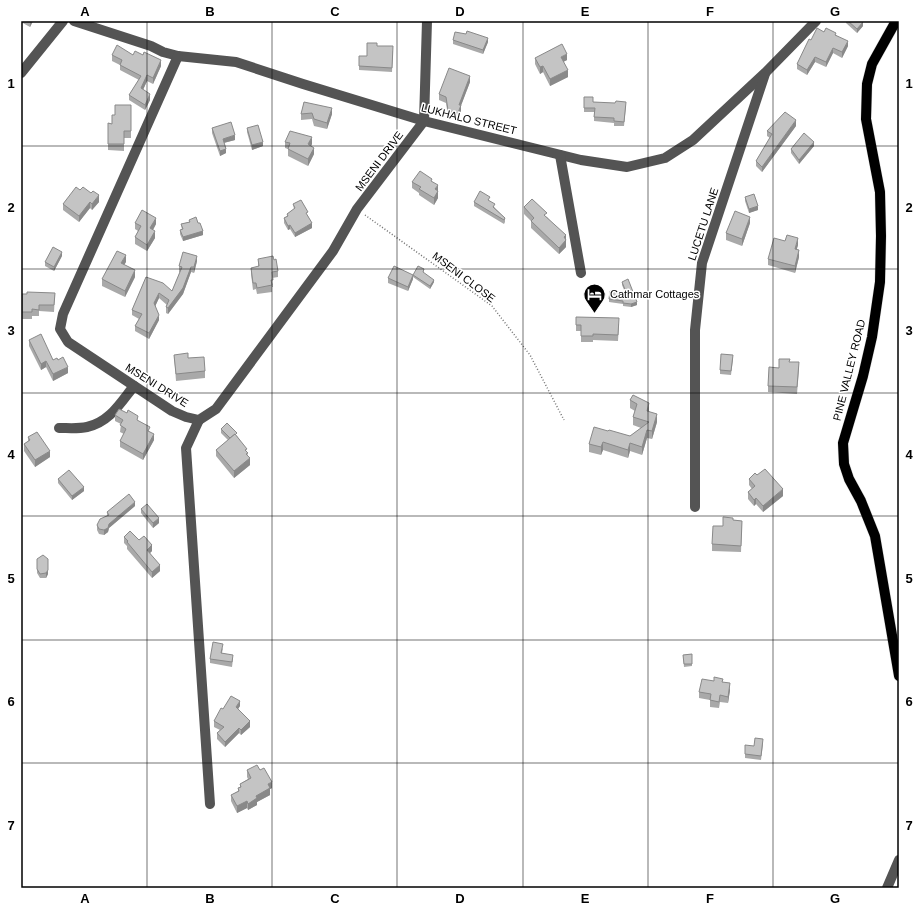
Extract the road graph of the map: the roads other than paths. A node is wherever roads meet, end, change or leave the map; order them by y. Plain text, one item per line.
1 (63, 21) edge
2 (74, 21) edge
3 (427, 21) edge
4 (816, 21) edge
5 (896, 21) edge
6 (178, 56) junction
7 (21, 73) edge
8 (765, 74) junction
9 (424, 120) junction
10 (560, 155) junction
11 (581, 273) dead end
12 (134, 386) junction
13 (199, 420) junction
14 (59, 428) dead end
15 (695, 507) dead end
16 (899, 676) edge
17 (210, 804) dead end
18 (899, 860) edge
19 (887, 888) edge

1 - 7 street
2 - 6 street, LUKHALO STREET
3 - 9 street
4 - 8 street, LUKHALO STREET
5 - 16 main road, PINE VALLEY ROAD
6 - 9 street, LUKHALO STREET
6 - 12 street, MSENI DRIVE
8 - 10 street, LUKHALO STREET
8 - 15 street, LUCETU LANE
9 - 10 street, LUKHALO STREET
9 - 13 street, MSENI DRIVE
10 - 11 street
12 - 13 street, MSENI DRIVE
12 - 14 street
13 - 17 street
18 - 19 street

